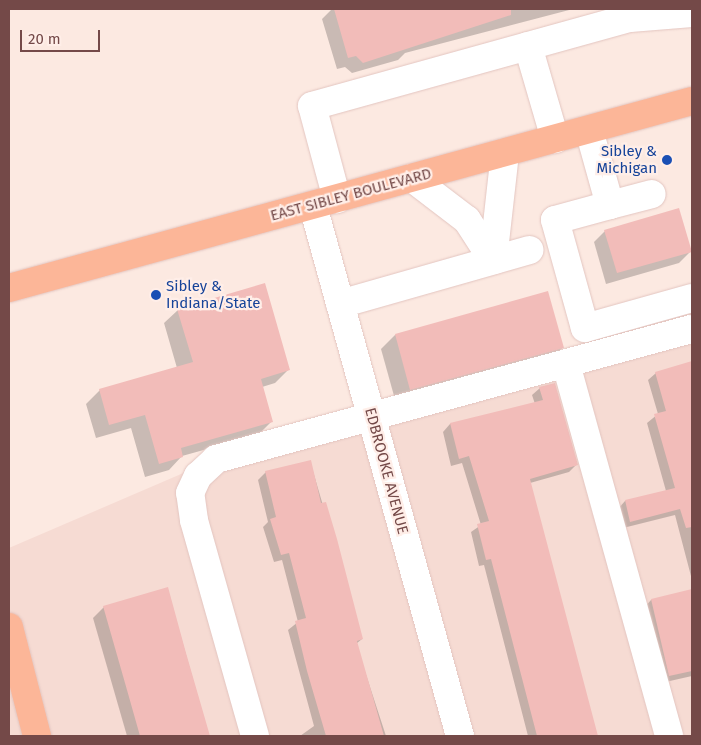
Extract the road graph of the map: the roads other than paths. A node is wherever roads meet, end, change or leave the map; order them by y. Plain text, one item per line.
1 (692, 13) edge
2 (528, 46) junction
3 (692, 101) edge
4 (589, 130) junction
5 (555, 139) junction
6 (505, 153) junction
7 (412, 178) junction
8 (652, 194) dead end
9 (325, 202) junction
10 (610, 205) junction
11 (529, 250) dead end
12 (493, 260) junction
13 (9, 288) edge
14 (692, 298) edge
15 (340, 304) junction
16 (692, 329) edge
17 (566, 364) junction
18 (371, 416) junction
19 (9, 627) edge
20 (37, 736) edge
21 (255, 736) edge
22 (460, 736) edge
23 (669, 736) edge

1 - 2 street
2 - 5 street
2 - 9 street, EDBROOKE AVENUE
3 - 4 main road, EAST SIBLEY BOULEVARD
4 - 5 main road, EAST SIBLEY BOULEVARD
4 - 10 street
5 - 6 main road, EAST SIBLEY BOULEVARD
6 - 7 main road, EAST SIBLEY BOULEVARD
6 - 12 street
7 - 9 main road, EAST SIBLEY BOULEVARD
7 - 12 street
8 - 10 street
9 - 13 main road, EAST SIBLEY BOULEVARD
9 - 15 street, EDBROOKE AVENUE
10 - 14 street
11 - 12 street
12 - 15 street
15 - 18 street, EDBROOKE AVENUE
16 - 17 street
17 - 18 street
17 - 23 street
18 - 21 street
18 - 22 street, EDBROOKE AVENUE
19 - 20 main road

